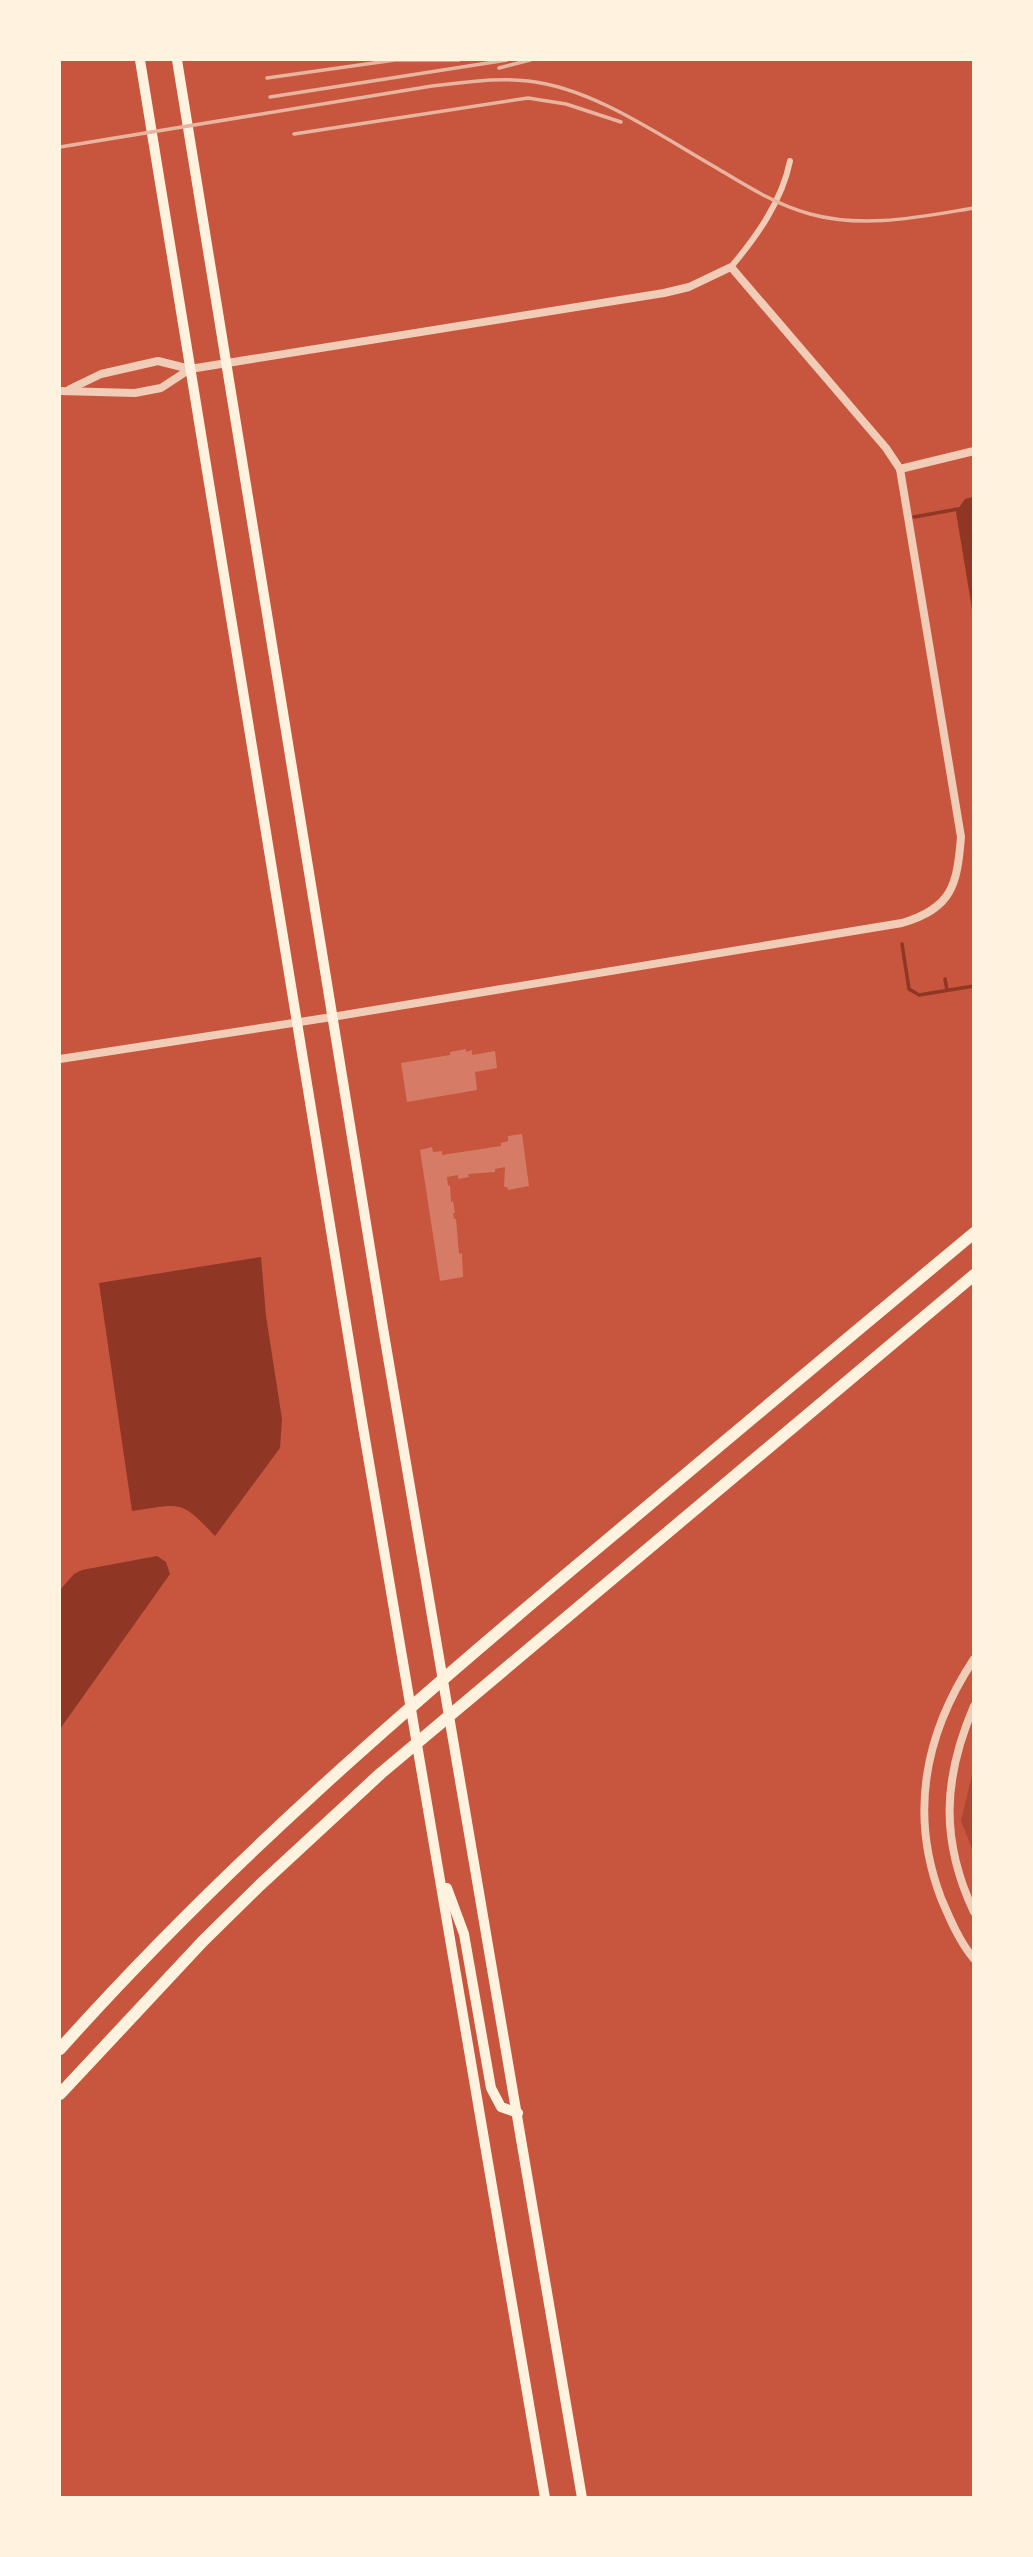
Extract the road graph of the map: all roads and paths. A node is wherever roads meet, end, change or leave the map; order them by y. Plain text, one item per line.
1 (140, 60) edge
2 (177, 61) edge
3 (790, 161) dead end
4 (731, 267) junction
5 (226, 363) junction
6 (190, 369) junction
7 (63, 391) edge
8 (974, 451) edge
9 (900, 468) junction
10 (332, 1017) junction
11 (296, 1022) junction
12 (60, 1059) edge
13 (974, 1233) edge
14 (974, 1275) edge
15 (974, 1659) edge
16 (974, 1706) edge
17 (438, 1863) junction
18 (974, 1912) edge
19 (974, 1959) edge
20 (60, 2049) edge
21 (60, 2094) edge
22 (518, 2113) junction
23 (545, 2497) edge
24 (582, 2497) edge

1 - 6 main road
2 - 5 main road
3 - 4 street
4 - 5 street
4 - 9 street
5 - 6 street
5 - 10 main road
6 - 7 street
6 - 7 street
6 - 11 main road
8 - 9 street
9 - 10 street
10 - 11 street
10 - 22 main road
11 - 12 street
11 - 17 main road
13 - 20 highway
14 - 21 highway
15 - 19 street
16 - 18 street
17 - 22 main road
17 - 23 main road
22 - 24 main road

